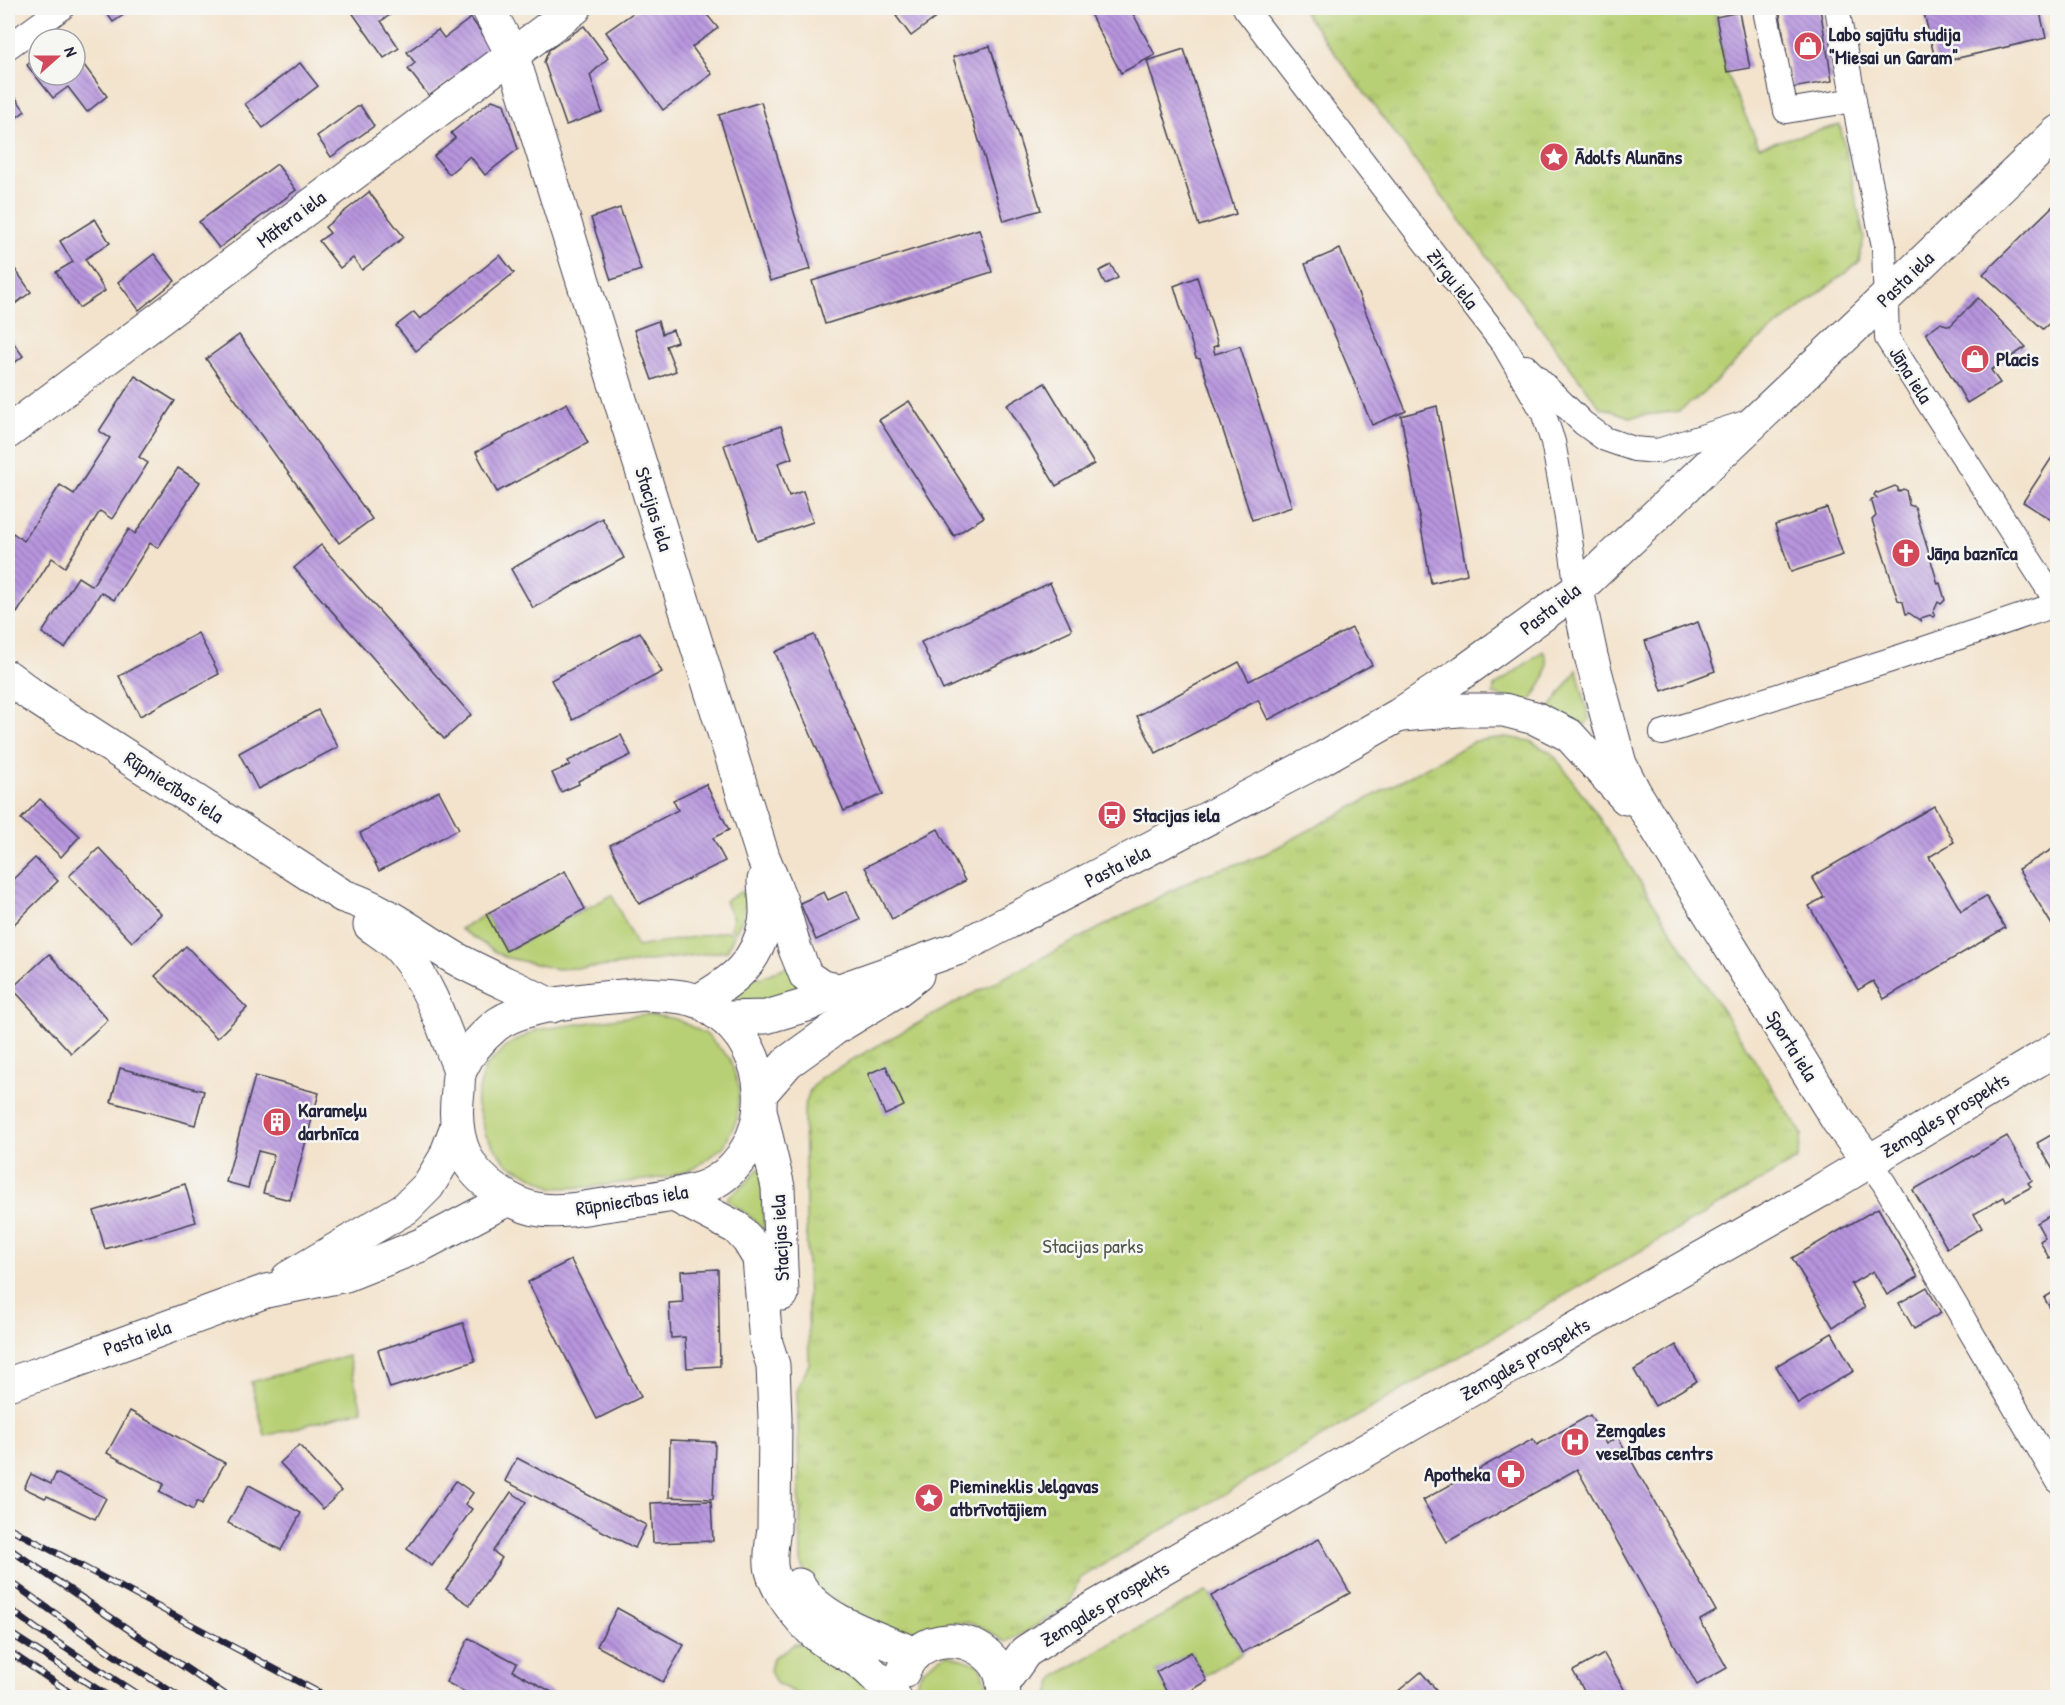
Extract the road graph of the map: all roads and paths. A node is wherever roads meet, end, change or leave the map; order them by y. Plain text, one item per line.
1 (62, 8) edge
2 (488, 8) edge
3 (575, 8) edge
4 (1245, 8) edge
5 (1837, 8) edge
6 (1766, 15) dead end
7 (8, 47) edge
8 (512, 54) junction
9 (1854, 100) junction
10 (2058, 132) edge
11 (1884, 299) junction
12 (1504, 345) junction
13 (1756, 420) junction
14 (8, 432) edge
15 (1577, 590) junction
16 (2058, 604) edge
17 (8, 677) edge
18 (1399, 715) junction
19 (1662, 733) dead end
20 (1665, 842) junction
21 (763, 857) junction
22 (343, 896) junction
23 (945, 954) junction
24 (840, 990) junction
25 (552, 1006) junction
26 (711, 1010) junction
27 (2058, 1048) edge
28 (460, 1070) junction
29 (761, 1101) junction
30 (457, 1126) junction
31 (1869, 1162) junction
32 (674, 1195) junction
33 (508, 1199) junction
34 (266, 1291) junction
35 (773, 1365) junction
36 (8, 1384) edge
37 (2058, 1481) edge
38 (774, 1529) junction
39 (915, 1654) junction
40 (1004, 1690) edge
41 (897, 1698) edge

1 - 7 street
2 - 8 main road, Stacijas iela
3 - 8 main road, Mātera iela
4 - 12 street, Zirgu iela
5 - 9 street, Jāņa iela
6 - 9 street
8 - 14 main road, Mātera iela
8 - 21 main road, Stacijas iela
9 - 11 street, Jāņa iela
10 - 11 main road, Pasta iela
11 - 13 main road, Pasta iela
11 - 16 street, Jāņa iela
12 - 13 street
12 - 15 street, Zirgu iela
13 - 15 main road, Pasta iela
15 - 18 main road, Pasta iela
15 - 20 main road, Sporta iela
16 - 19 street
17 - 22 main road, Rūpniecības iela
18 - 20 main road
18 - 23 main road, Pasta iela
20 - 31 main road, Sporta iela
21 - 24 main road, Stacijas iela
21 - 26 main road
22 - 25 main road, Rūpniecības iela
22 - 28 main road, Rūpniecības iela
23 - 24 main road, Pasta iela
23 - 29 main road, Pasta iela
24 - 26 main road, Pasta iela
25 - 26 main road, Rūpniecības iela
25 - 28 main road, Rūpniecības iela
26 - 29 main road
27 - 31 main road, Zemgales prospekts
28 - 30 main road, Rūpniecības iela
29 - 32 main road, Rūpniecības iela
29 - 35 main road, Stacijas iela
30 - 33 main road, Rūpniecības iela
30 - 34 main road, Pasta iela
31 - 37 street, Sporta iela
31 - 40 main road, Zemgales prospekts
32 - 33 main road, Rūpniecības iela
32 - 35 main road
33 - 34 main road, Pasta iela
34 - 36 main road, Pasta iela
35 - 38 main road
38 - 39 main road
38 - 41 main road
39 - 40 main road
39 - 41 main road

